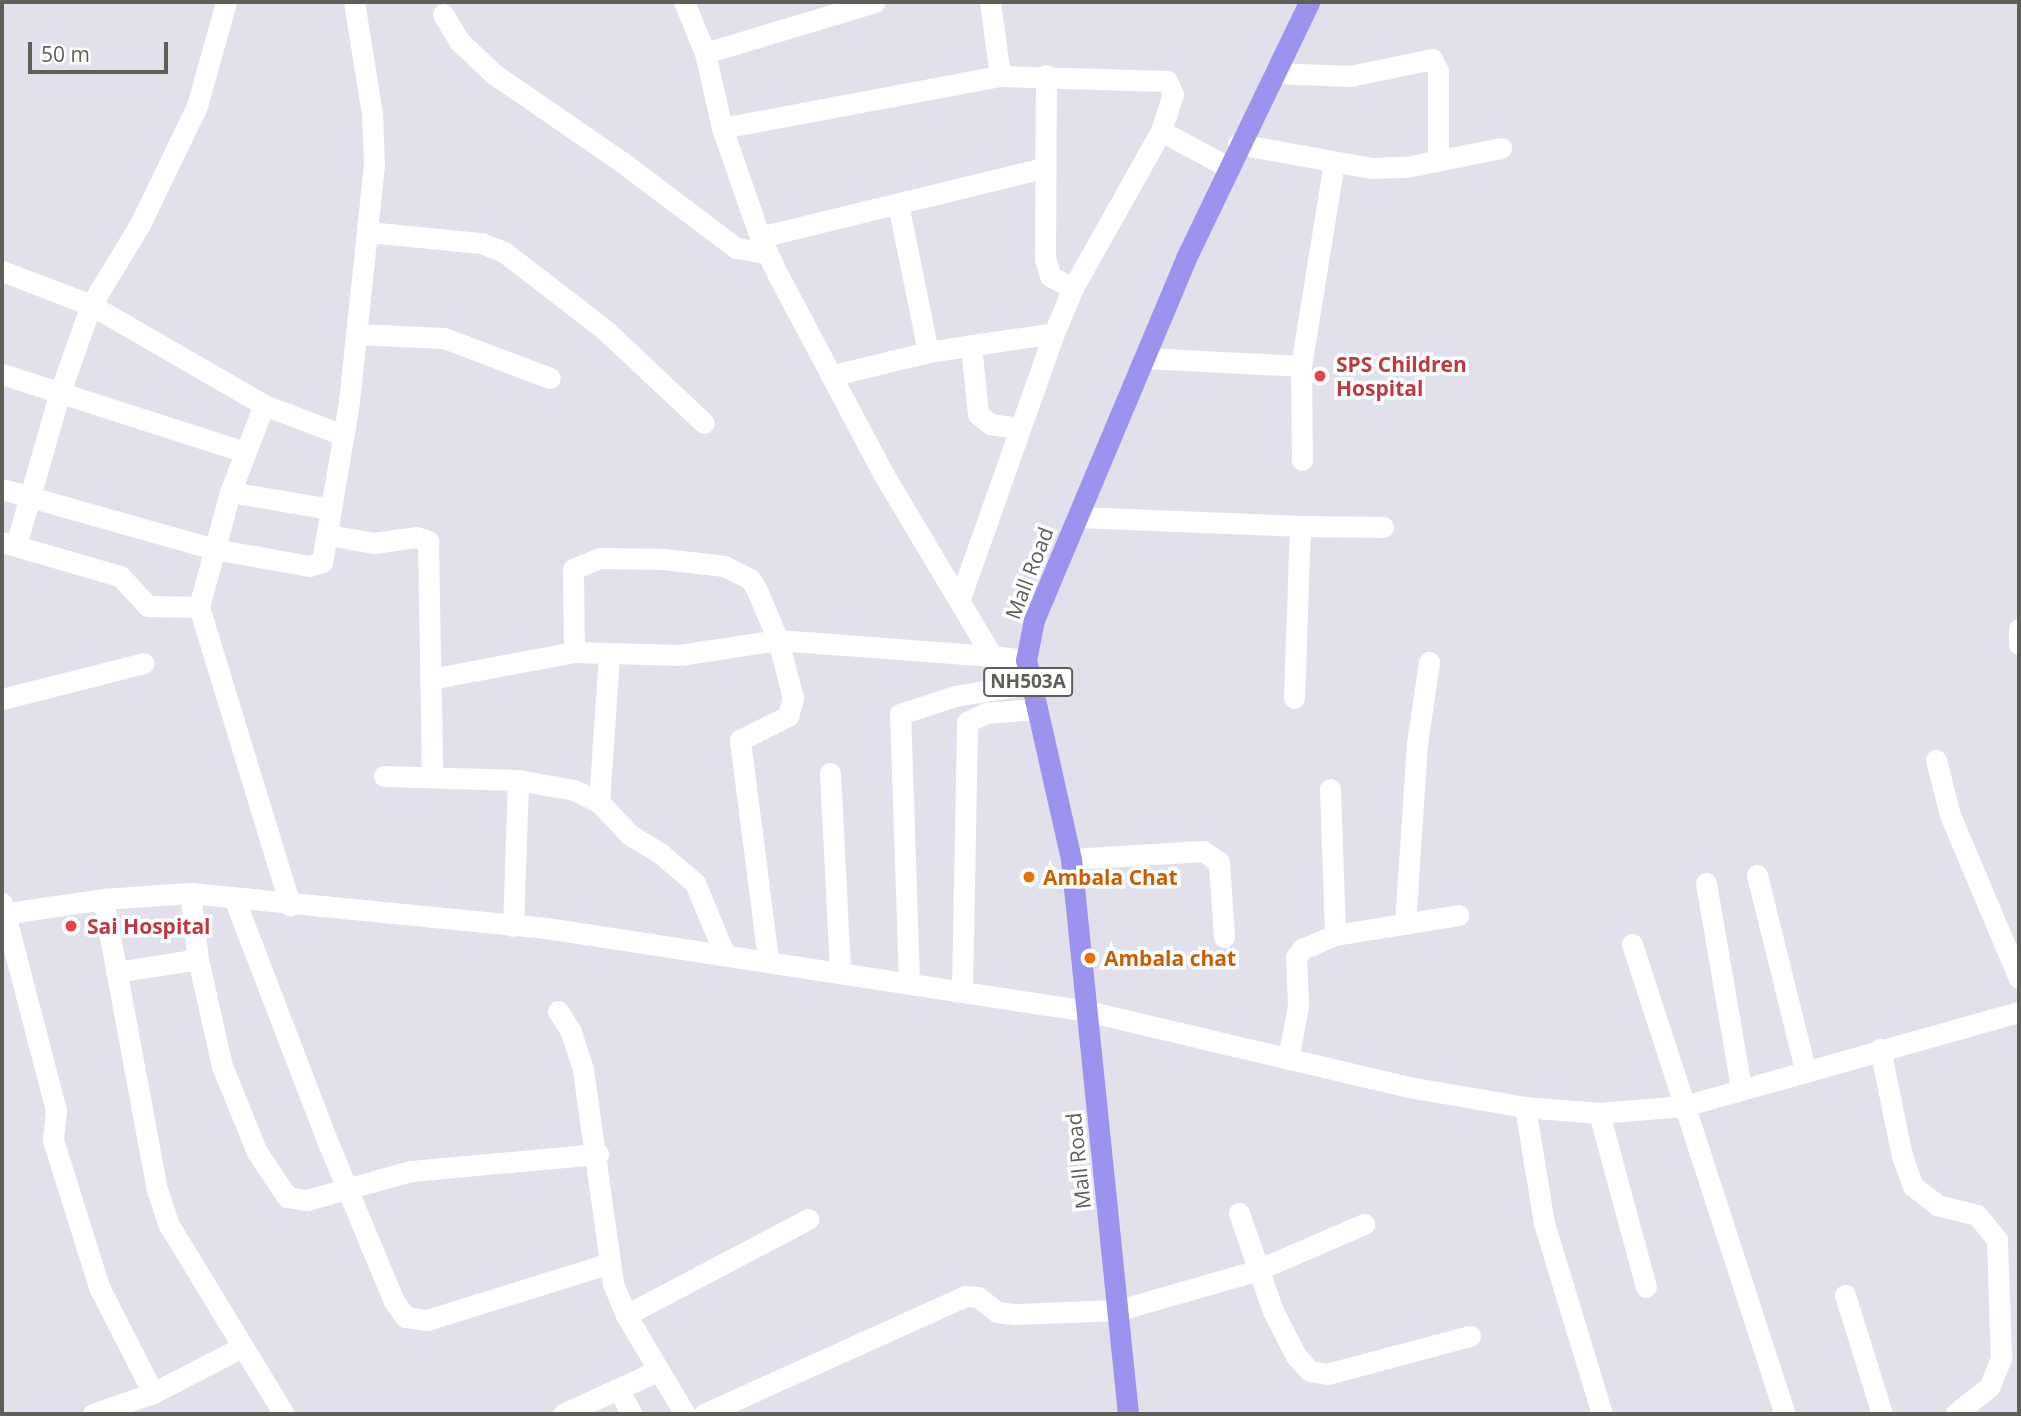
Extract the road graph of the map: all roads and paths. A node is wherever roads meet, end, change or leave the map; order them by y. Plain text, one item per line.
1 (226, 2) edge
2 (354, 2) edge
3 (684, 2) edge
4 (875, 2) edge
5 (990, 2) edge
6 (1309, 2) edge
7 (443, 14) dead end
8 (705, 53) junction
9 (1274, 73) junction
10 (1046, 75) junction
11 (1000, 76) junction
12 (722, 128) junction
13 (1161, 131) junction
14 (1238, 144) junction
15 (1501, 148) dead end
16 (1438, 161) junction
17 (1334, 163) junction
18 (1226, 166) junction
19 (1043, 168) junction
20 (898, 204) junction
21 (368, 232) junction
22 (764, 245) junction
23 (2, 271) edge
24 (1073, 288) junction
25 (91, 305) junction
26 (1054, 333) junction
27 (356, 334) junction
28 (971, 345) junction
29 (928, 352) junction
30 (1144, 358) junction
31 (1301, 366) junction
32 (2, 374) edge
33 (834, 375) junction
34 (550, 378) dead end
35 (60, 392) junction
36 (264, 405) junction
37 (704, 423) dead end
38 (1019, 428) junction
39 (343, 435) junction
40 (245, 452) junction
41 (1302, 460) dead end
42 (2, 489) edge
43 (230, 492) junction
44 (30, 498) junction
45 (330, 509) junction
46 (1077, 517) junction
47 (1300, 526) junction
48 (1383, 527) dead end
49 (328, 535) junction
50 (9, 544) edge
51 (215, 549) junction
52 (960, 599) junction
53 (199, 607) junction
54 (2019, 629) edge
55 (778, 640) junction
56 (2019, 644) edge
57 (574, 652) junction
58 (609, 655) junction
59 (992, 656) junction
60 (1026, 660) junction
61 (1429, 662) dead end
62 (144, 663) dead end
63 (429, 679) junction
64 (1028, 684) junction
65 (1294, 698) dead end
66 (2, 699) edge
67 (1034, 709) junction
68 (1936, 760) dead end
69 (830, 773) dead end
70 (384, 776) dead end
71 (432, 776) junction
72 (518, 780) junction
73 (1330, 789) dead end
74 (599, 802) junction
75 (1071, 859) junction
76 (1756, 875) dead end
77 (1706, 883) dead end
78 (190, 893) junction
79 (234, 898) junction
80 (103, 899) junction
81 (290, 905) junction
82 (3, 910) edge
83 (1458, 915) dead end
84 (1405, 924) junction
85 (513, 926) junction
86 (1335, 935) junction
87 (1224, 937) dead end
88 (1632, 944) dead end
89 (724, 953) junction
90 (198, 959) junction
91 (768, 959) junction
92 (840, 971) junction
93 (116, 972) junction
94 (2019, 978) edge
95 (909, 982) junction
96 (962, 990) junction
97 (558, 1011) dead end
98 (1087, 1011) junction
99 (2019, 1012) edge
100 (1880, 1049) junction
101 (1288, 1059) junction
102 (1805, 1069) junction
103 (1741, 1087) junction
104 (1684, 1106) junction
105 (1525, 1107) junction
106 (1599, 1113) junction
107 (598, 1154) junction
108 (348, 1188) junction
109 (1238, 1213) dead end
110 (808, 1219) dead end
111 (1364, 1224) dead end
112 (610, 1263) junction
113 (1255, 1271) junction
114 (1646, 1287) dead end
115 (1844, 1296) dead end
116 (1119, 1310) junction
117 (626, 1315) junction
118 (1470, 1336) dead end
119 (242, 1347) junction
120 (657, 1371) junction
121 (619, 1390) junction
122 (153, 1393) junction
123 (575, 1412) edge
124 (93, 1414) edge
125 (284, 1414) edge
126 (632, 1414) edge
127 (685, 1414) edge
128 (704, 1414) edge
129 (1128, 1414) edge
130 (1602, 1414) edge
131 (1785, 1414) edge
132 (1882, 1414) edge
133 (1955, 1414) edge

1 - 25 street
2 - 21 street
3 - 8 street
4 - 8 street
5 - 11 street
6 - 9 highway, Mall Road / NH503A
7 - 22 street
8 - 12 street
9 - 14 highway, Mall Road / NH503A
9 - 16 street
10 - 11 street
10 - 13 street
10 - 19 street
11 - 12 street
12 - 22 street
13 - 18 street
13 - 24 street
14 - 17 street
14 - 18 highway, Mall Road / NH503A
15 - 16 street
16 - 17 street
17 - 31 street
18 - 30 highway, Mall Road / NH503A
19 - 20 street
19 - 24 street
20 - 22 street
20 - 29 street
21 - 27 street
21 - 37 street
22 - 33 street
23 - 25 street
24 - 26 street
25 - 35 street
25 - 36 street
26 - 28 street
26 - 38 street
27 - 34 street
27 - 39 street
28 - 29 street
28 - 38 street
29 - 33 street
30 - 31 street
30 - 46 highway, Mall Road / NH503A
31 - 41 street
32 - 35 street
33 - 52 street
35 - 40 street
35 - 44 street
36 - 39 street
36 - 40 street
38 - 52 street
39 - 45 street
40 - 43 street
42 - 44 street
43 - 45 street
43 - 51 street
44 - 50 street
44 - 51 street
45 - 49 street
46 - 47 street
46 - 60 highway, Mall Road / NH503A
47 - 48 street
47 - 65 street
49 - 51 street
49 - 63 street
50 - 53 street
51 - 53 street
52 - 59 street
53 - 81 street
54 - 56 street
55 - 57 street
55 - 58 street
55 - 59 street
55 - 91 street
57 - 58 street
57 - 63 street
58 - 74 street
59 - 60 street
60 - 64 highway, Mall Road / NH503A
61 - 84 street
62 - 66 street
63 - 71 street
64 - 67 highway, Mall Road / NH503A
64 - 95 street
67 - 75 highway, Mall Road / NH503A
67 - 96 street
68 - 94 street
69 - 92 street
70 - 71 street
71 - 72 street
72 - 74 street
72 - 85 street
73 - 86 street
74 - 89 street
75 - 87 street
75 - 98 highway, Mall Road / NH503A
76 - 102 street
77 - 103 street
78 - 79 street
78 - 80 street
78 - 90 street
79 - 81 street
79 - 108 street
80 - 82 street
80 - 93 street
81 - 85 street
82 - 122 street
83 - 84 street
84 - 86 street
85 - 89 street
86 - 101 street
88 - 104 street
89 - 91 street
90 - 93 street
90 - 108 street
91 - 92 street
92 - 95 street
93 - 119 street
95 - 96 street
96 - 98 street
97 - 107 street
98 - 101 street
98 - 116 highway, Mall Road / NH503A
99 - 100 street
100 - 102 street
100 - 133 street
101 - 105 street
102 - 103 street
103 - 104 street
104 - 106 street
104 - 131 street
105 - 106 street
105 - 130 street
106 - 114 street
107 - 108 street
107 - 112 street
108 - 112 street
109 - 113 street
110 - 117 street
111 - 113 street
112 - 117 street
113 - 116 street
113 - 118 street
115 - 132 street
116 - 128 street
116 - 129 highway, Mall Road / NH503A
117 - 120 street
119 - 122 street
119 - 125 street
120 - 121 street
120 - 127 street
121 - 123 street
121 - 126 street
122 - 124 street

